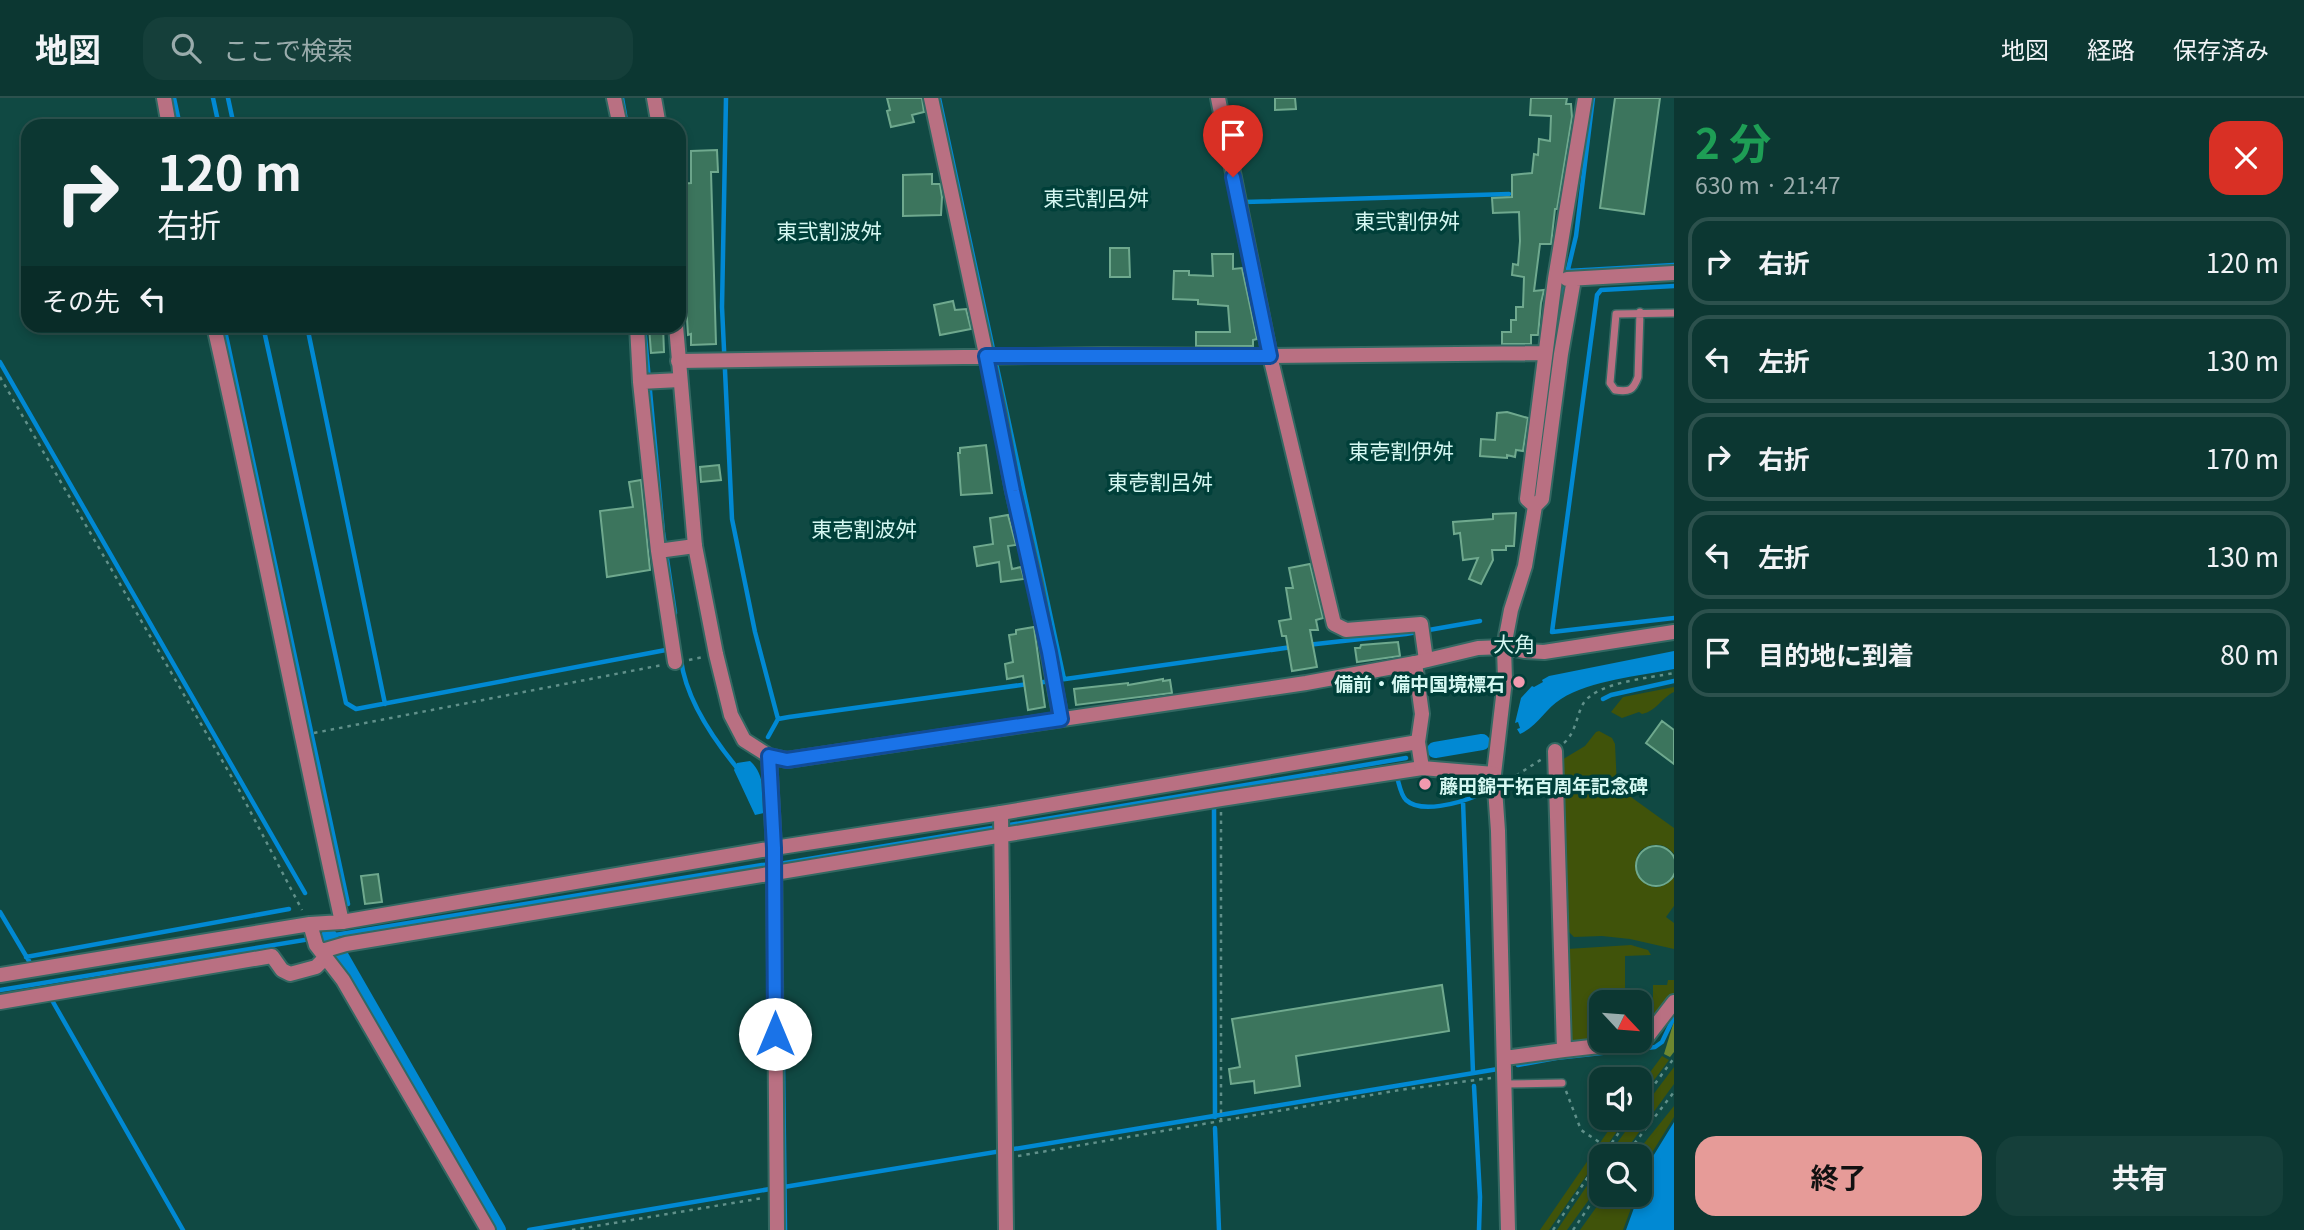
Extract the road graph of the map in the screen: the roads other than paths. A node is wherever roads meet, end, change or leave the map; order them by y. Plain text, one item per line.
1 (164, 98) edge
2 (614, 98) edge
3 (654, 98) edge
4 (931, 98) edge
5 (1218, 98) edge
6 (1585, 98) edge
7 (168, 119) edge
8 (618, 119) edge
9 (658, 119) edge
10 (1674, 273) edge
11 (1565, 279) junction
12 (1640, 312) junction
13 (1674, 313) edge
14 (216, 333) edge
15 (638, 333) edge
16 (676, 333) edge
17 (1545, 354) junction
18 (1274, 356) junction
19 (993, 357) junction
20 (678, 361) junction
21 (680, 380) junction
22 (646, 381) junction
23 (1535, 506) junction
24 (695, 546) junction
25 (663, 550) junction
26 (1674, 632) edge
27 (1504, 647) junction
28 (673, 653) road end
29 (1421, 662) junction
30 (1061, 719) junction
31 (1418, 742) junction
32 (1555, 751) road end
33 (769, 756) junction
34 (1422, 768) junction
35 (1494, 781) junction
36 (1221, 788) junction
37 (1000, 829) junction
38 (774, 862) junction
39 (342, 922) junction
40 (323, 944) junction
41 (0, 975) edge
42 (25, 985) junction
43 (0, 1002) edge
44 (1674, 1002) edge
45 (1563, 1050) junction
46 (1504, 1058) junction
47 (1505, 1080) junction
48 (1562, 1083) road end
49 (488, 1230) edge
50 (777, 1230) edge
51 (1006, 1230) edge
52 (1508, 1230) edge

1 - 7 street
2 - 8 street
3 - 9 street
4 - 19 street
5 - 18 street
6 - 11 street
10 - 11 street
11 - 17 street
11 - 23 street
12 - 12 lane
12 - 13 lane
14 - 39 street
15 - 22 street
16 - 20 street
17 - 18 street
17 - 23 street
18 - 19 street
18 - 29 street
19 - 20 street
19 - 30 street
20 - 21 street
21 - 22 street
21 - 24 street
22 - 25 street
23 - 27 street
24 - 25 street
24 - 33 street
25 - 28 street
26 - 27 street
27 - 29 street
27 - 35 street
29 - 30 street
29 - 31 street
30 - 33 street
31 - 34 street
31 - 36 street
32 - 45 street
33 - 38 street
34 - 35 street
34 - 36 street
35 - 46 street
36 - 37 street
36 - 37 street
37 - 38 street
37 - 38 street
37 - 51 street
38 - 39 street
38 - 40 street
38 - 50 street
39 - 40 street
40 - 42 street
40 - 42 street
40 - 49 street
41 - 42 street
42 - 43 street
44 - 45 street
45 - 46 street
46 - 47 street
47 - 48 lane
47 - 52 street

